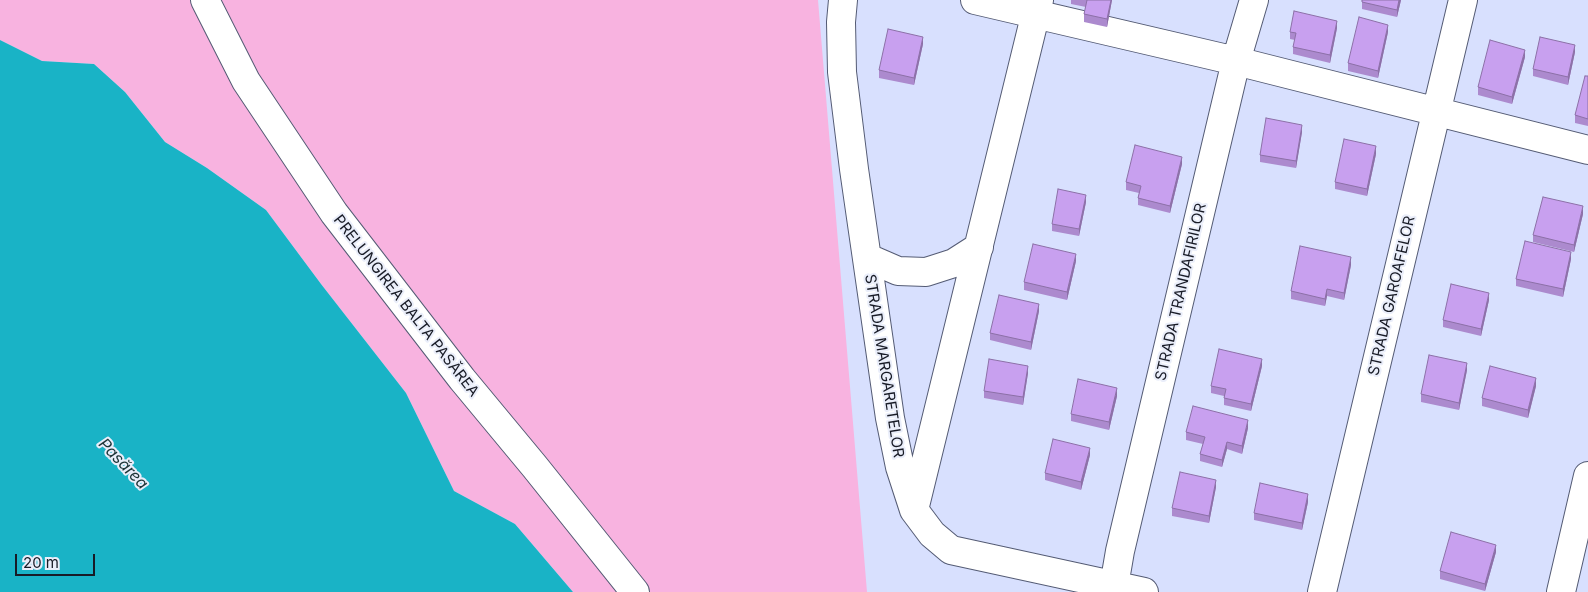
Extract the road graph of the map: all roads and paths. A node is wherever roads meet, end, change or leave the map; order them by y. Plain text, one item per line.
1 (205, 0) edge
2 (843, 0) edge
3 (975, 0) edge
4 (1254, 0) edge
5 (1463, 0) edge
6 (1038, 7) edge
7 (1236, 61) junction
8 (1436, 111) junction
9 (1588, 150) edge
10 (979, 247) junction
11 (868, 258) junction
12 (1588, 476) edge
13 (914, 510) junction
14 (1114, 586) junction
15 (636, 592) edge
16 (1144, 592) edge
17 (1322, 592) edge
18 (1561, 592) edge

1 - 15 street, PRELUNGIREA BALTA PASĂREA
2 - 11 street, STRADA MARGARETELOR
3 - 6 street
4 - 7 street, STRADA TRANDAFIRILOR
5 - 8 street, STRADA GAROAFELOR
6 - 7 street
6 - 10 street
7 - 8 street
7 - 14 street, STRADA TRANDAFIRILOR
8 - 9 street
8 - 17 street, STRADA GAROAFELOR
10 - 11 street
10 - 13 street
11 - 13 street, STRADA MARGARETELOR
12 - 18 street
13 - 14 street, STRADA MARGARETELOR
14 - 16 street, STRADA MARGARETELOR

